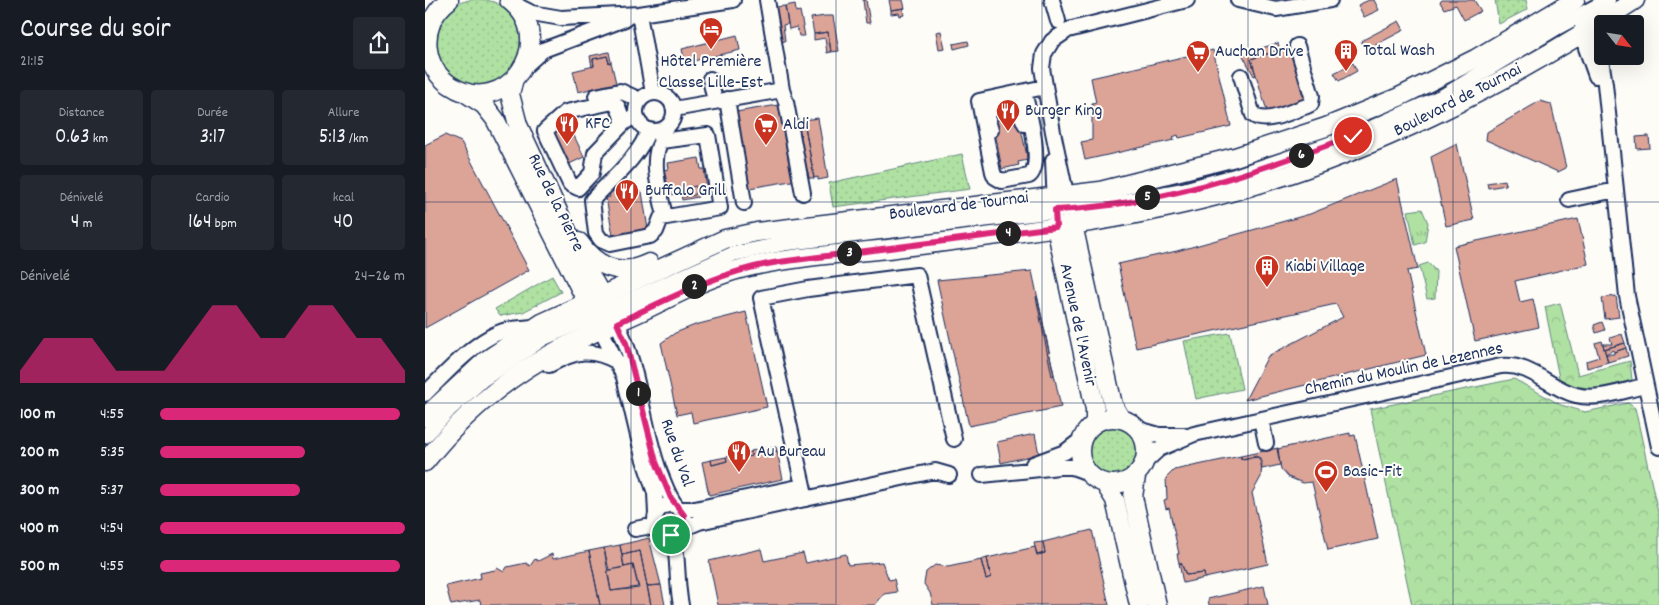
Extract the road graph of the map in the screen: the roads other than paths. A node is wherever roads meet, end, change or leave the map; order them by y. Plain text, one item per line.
1 (449, 0) edge
2 (733, 0) edge
3 (767, 0) edge
4 (1052, 0) edge
5 (1187, 0) edge
6 (1238, 0) edge
7 (1330, 0) edge
8 (1579, 0) edge
9 (1608, 0) edge
10 (1635, 0) edge
11 (510, 1) edge
12 (1269, 4) edge
13 (639, 14) junction
14 (1587, 14) edge
15 (432, 17) edge
16 (1058, 21) dead end
17 (1297, 46) dead end
18 (431, 70) edge
19 (519, 73) junction
20 (1241, 76) dead end
21 (710, 80) dead end
22 (1045, 87) junction
23 (782, 90) junction
24 (464, 92) junction
25 (653, 92) junction
26 (1025, 92) junction
27 (577, 99) dead end
28 (640, 100) junction
29 (721, 100) junction
30 (674, 109) junction
31 (630, 119) junction
32 (656, 134) junction
33 (1035, 152) junction
34 (991, 162) junction
35 (1616, 190) junction
36 (803, 193) dead end
37 (1569, 200) dead end
38 (744, 203) dead end
39 (557, 205) junction
40 (1062, 211) junction
41 (665, 217) junction
42 (732, 237) junction
43 (602, 312) junction
44 (534, 327) junction
45 (618, 362) junction
46 (1645, 386) junction
47 (425, 394) edge
48 (473, 410) junction
49 (425, 417) edge
50 (1121, 419) junction
51 (1261, 419) junction
52 (1095, 423) junction
53 (1138, 429) junction
54 (1194, 434) junction
55 (425, 436) edge
56 (954, 439) dead end
57 (1082, 439) junction
58 (1266, 443) dead end
59 (1659, 447) edge
60 (425, 462) edge
61 (1140, 469) junction
62 (1011, 472) junction
63 (1087, 472) junction
64 (949, 475) dead end
65 (982, 475) dead end
66 (1105, 484) junction
67 (805, 492) junction
68 (678, 508) junction
69 (656, 514) junction
70 (635, 529) dead end
71 (659, 530) junction
72 (677, 532) junction
73 (681, 605) edge
74 (1139, 605) edge
75 (1157, 605) edge

1 - 15 main road
2 - 13 street
3 - 23 street
4 - 16 street
5 - 22 street
6 - 12 street
7 - 12 street
8 - 14 street
9 - 14 street
10 - 14 main road, Boulevard de Tournai
11 - 13 street
11 - 19 main road, Rue de la Pierre
13 - 19 street
13 - 25 street
14 - 35 street
14 - 40 main road, Boulevard de Tournai
14 - 40 main road, Boulevard de Tournai
15 - 18 main road
17 - 20 street
18 - 24 main road, Rue de la Pierre
19 - 24 main road
19 - 39 main road, Rue de la Pierre
21 - 29 street
22 - 26 street
22 - 40 street
23 - 29 street
23 - 36 street
24 - 43 main road, Rue de la Pierre
25 - 28 street
25 - 30 street
26 - 33 street
26 - 34 street
27 - 28 street
28 - 31 street
29 - 30 street
29 - 38 street
30 - 32 street
31 - 31 street
31 - 32 street
32 - 41 street
32 - 41 street
32 - 41 street
33 - 34 street
33 - 34 street
35 - 37 street
35 - 46 street
39 - 42 main road
39 - 43 main road, Rue de la Pierre
40 - 42 main road, Boulevard de Tournai
40 - 43 main road, Boulevard de Tournai
40 - 50 main road, Avenue de l'Avenir
40 - 52 main road, Avenue de l'Avenir
42 - 43 main road, Boulevard de Tournai
43 - 44 main road, Boulevard de Tournai
43 - 45 street, Rue du Val
43 - 48 main road, Boulevard de Tournai
43 - 55 street
43 - 68 street, Rue du Val
44 - 47 street
44 - 49 main road, Boulevard de Tournai
45 - 48 street
45 - 69 street, Rue du Val
46 - 51 street, Chemin du Moulin de Lezennes
46 - 59 street
48 - 60 main road, Boulevard de Tournai
50 - 52 main road
50 - 53 main road
51 - 54 street, Chemin du Moulin de Lezennes
51 - 58 street
52 - 57 main road
53 - 54 street, Chemin du Moulin de Lezennes
53 - 61 main road
54 - 61 street, Chemin du Moulin de Lezennes
56 - 67 street
57 - 62 street
57 - 63 main road
61 - 66 main road
61 - 75 main road
62 - 63 street
62 - 65 street
63 - 66 main road
64 - 67 street
66 - 74 main road
67 - 68 street
67 - 72 street
68 - 69 street
68 - 72 street
69 - 71 street
70 - 71 street
71 - 72 street
72 - 73 street

